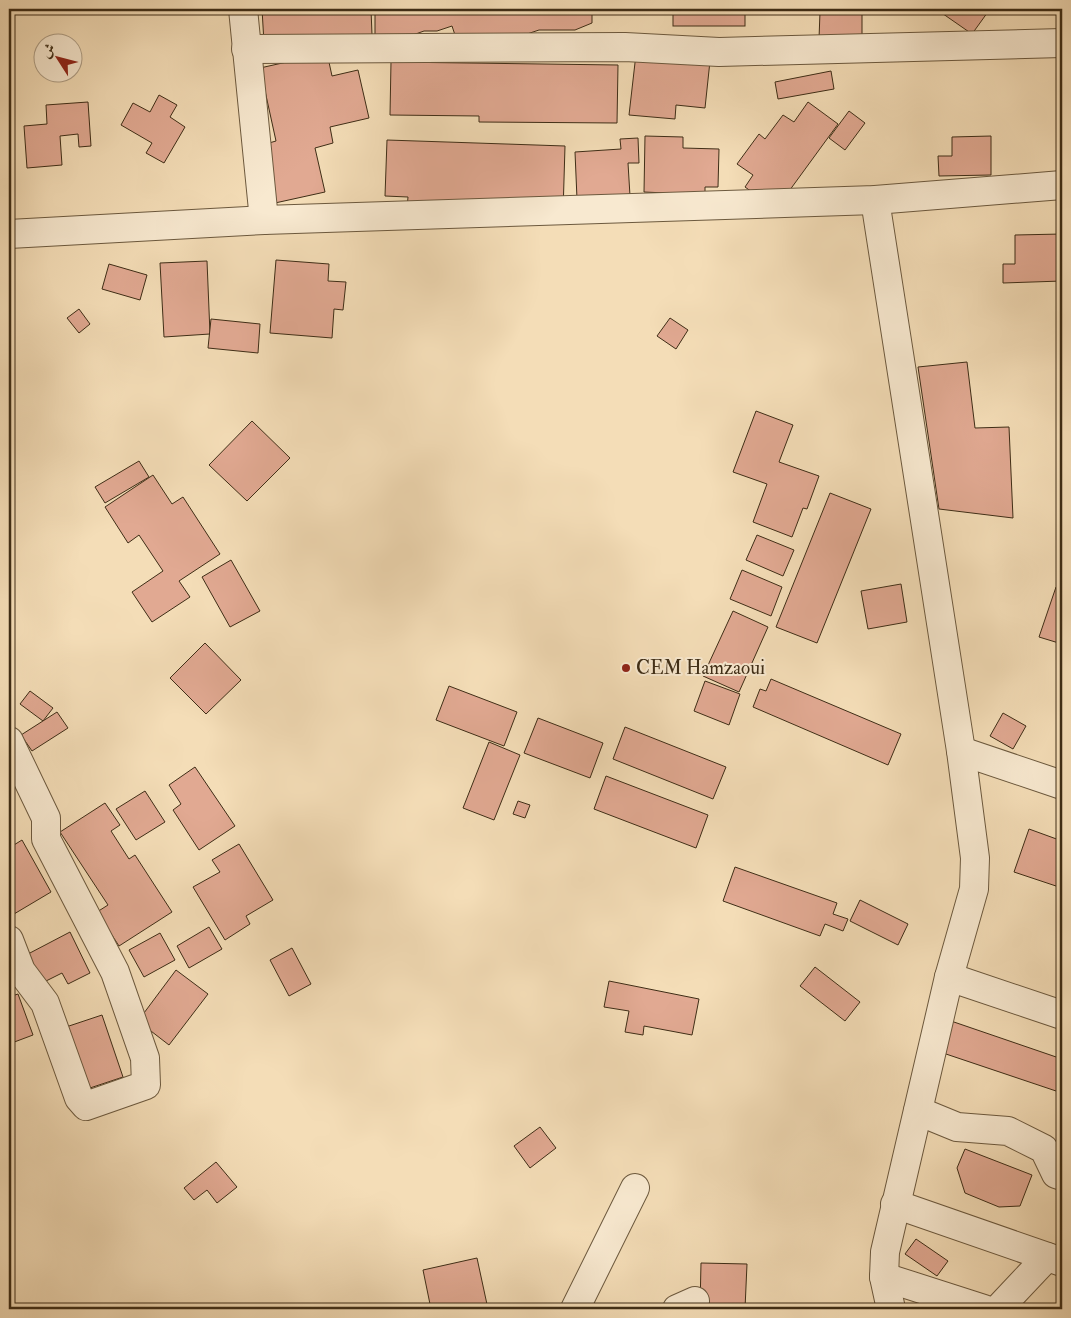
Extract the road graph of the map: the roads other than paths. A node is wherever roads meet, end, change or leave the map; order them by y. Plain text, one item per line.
1 (243, 9) edge
2 (1062, 42) edge
3 (246, 49) junction
4 (1062, 185) edge
5 (875, 200) junction
6 (264, 220) junction
7 (9, 234) edge
8 (9, 741) edge
9 (961, 751) junction
10 (1062, 786) edge
11 (9, 940) edge
12 (949, 977) junction
13 (1062, 1016) edge
14 (918, 1112) junction
15 (1062, 1176) edge
16 (635, 1188) dead end
17 (896, 1204) junction
18 (1055, 1259) edge
19 (884, 1277) junction
20 (574, 1309) edge
21 (891, 1309) edge
22 (984, 1309) edge
23 (998, 1309) edge

1 - 3 street
2 - 3 street
3 - 6 street
4 - 5 street
5 - 6 street
5 - 9 street
6 - 7 street
8 - 11 street
9 - 10 street
9 - 12 street
12 - 13 street
12 - 14 street
14 - 15 street
14 - 17 street
16 - 20 street
17 - 18 street
17 - 19 street
18 - 23 street
19 - 21 street
19 - 22 street

